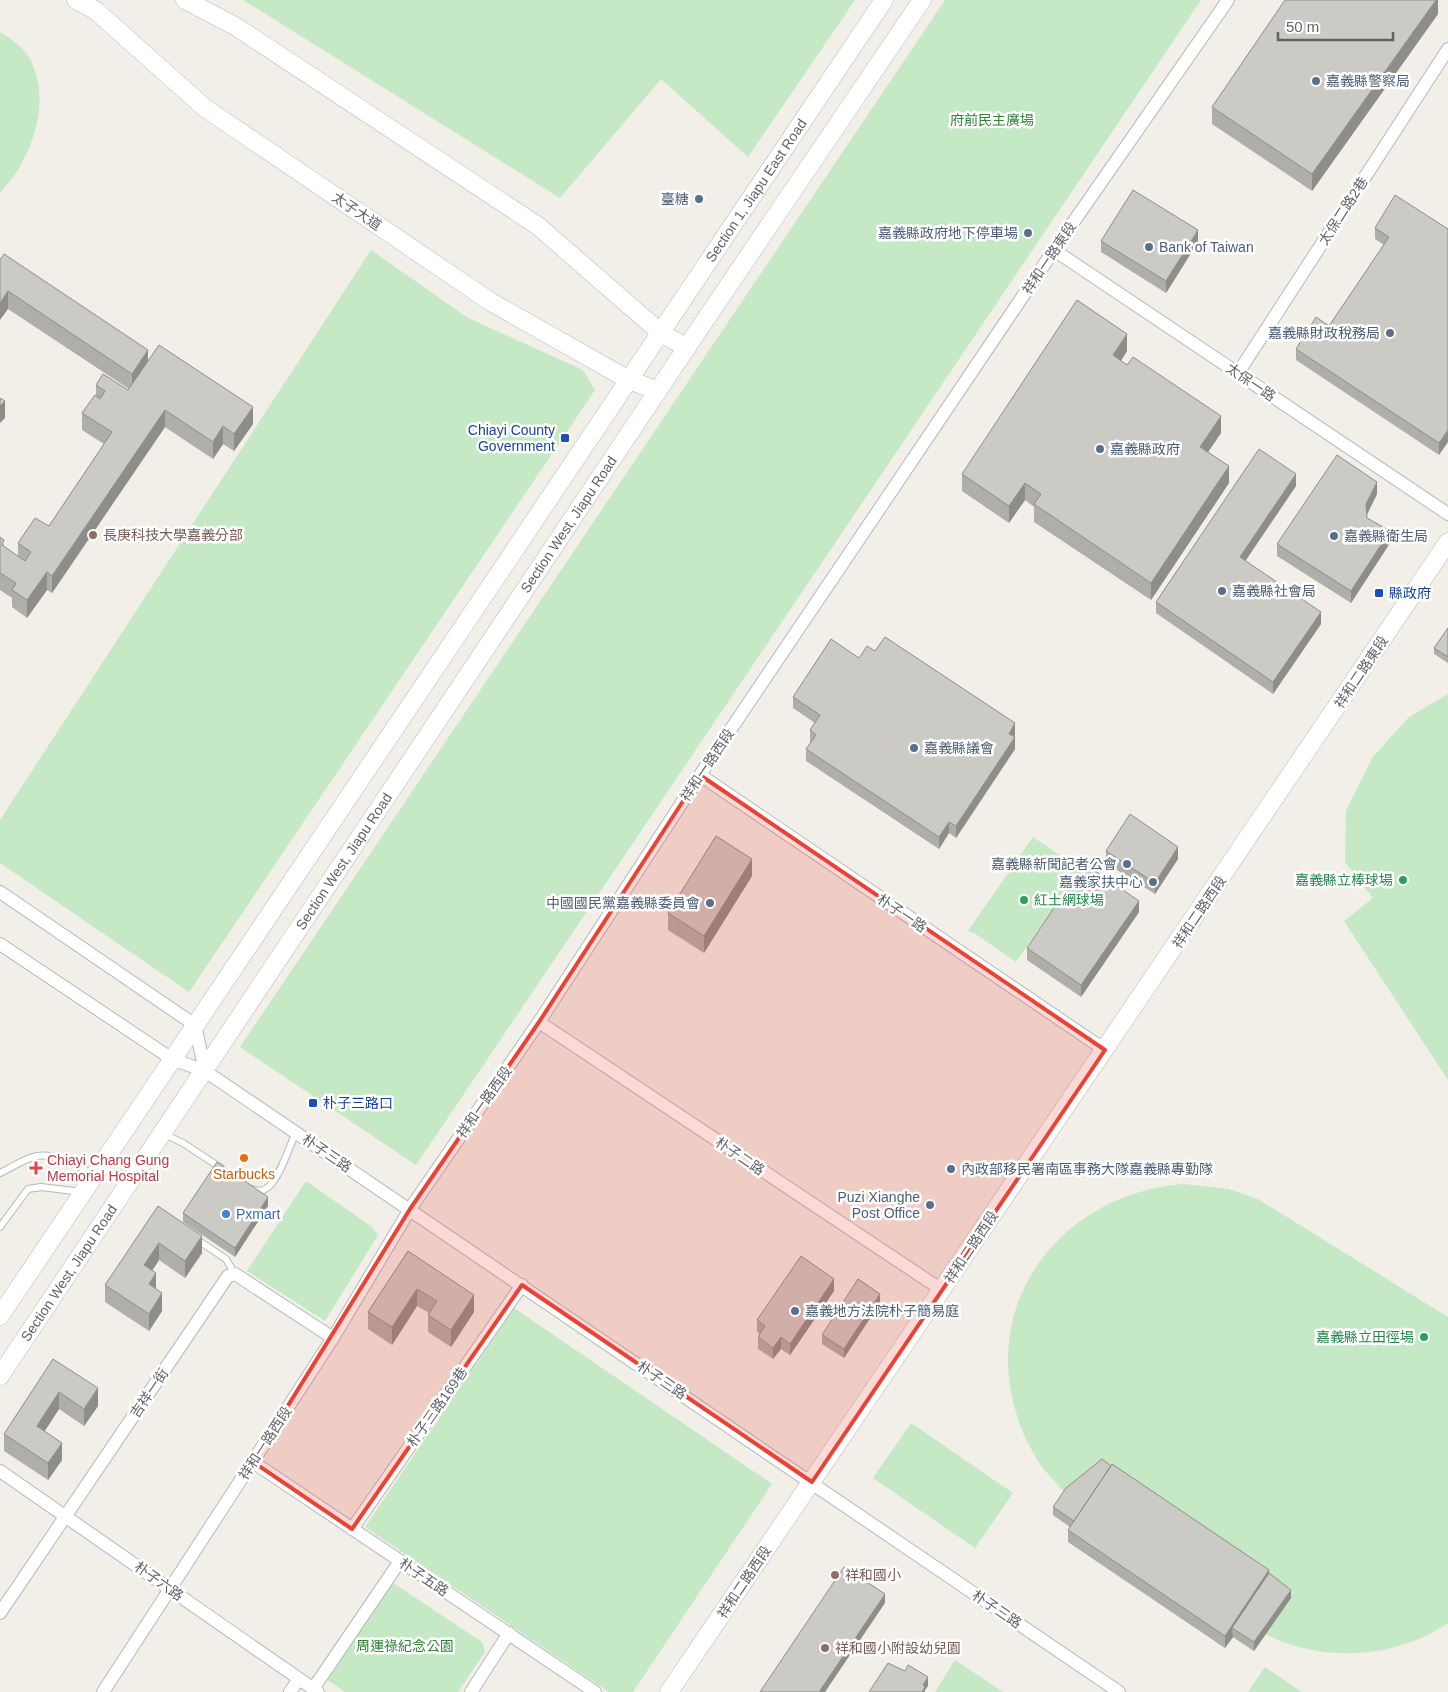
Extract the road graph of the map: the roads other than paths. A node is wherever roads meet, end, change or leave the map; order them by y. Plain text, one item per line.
1 (76, 0) edge
2 (184, 0) edge
3 (884, 0) edge
4 (922, 0) edge
5 (1228, 0) edge
6 (99, 5) edge
7 (1448, 49) edge
8 (1054, 250) junction
9 (661, 333) junction
10 (687, 348) junction
11 (1238, 373) junction
12 (629, 380) junction
13 (658, 391) junction
14 (1448, 514) edge
15 (873, 518) joint
16 (1448, 542) edge
17 (700, 775) junction
18 (1274, 802) joint
19 (0, 892) edge
20 (0, 944) edge
21 (539, 1022) junction
22 (195, 1025) junction
23 (1105, 1050) junction
24 (172, 1059) junction
25 (205, 1071) junction
26 (296, 1132) junction
27 (162, 1134) junction
28 (0, 1173) edge
29 (230, 1174) edge
30 (94, 1176) junction
31 (245, 1184) edge
32 (83, 1192) junction
33 (410, 1210) junction
34 (0, 1226) edge
35 (186, 1232) edge
36 (235, 1274) junction
37 (522, 1285) junction
38 (942, 1290) junction
39 (0, 1316) edge
40 (334, 1338) junction
41 (0, 1376) edge
42 (253, 1462) junction
43 (0, 1471) edge
44 (812, 1482) junction
45 (65, 1516) junction
46 (352, 1529) junction
47 (400, 1561) junction
48 (170, 1589) junction
49 (0, 1613) edge
50 (509, 1633) junction
51 (299, 1679) junction
52 (316, 1690) edge
53 (103, 1692) edge
54 (290, 1692) edge
55 (470, 1692) edge
56 (595, 1692) edge
57 (669, 1692) edge
58 (1118, 1692) edge

1 - 6 main road, 太子大道
2 - 9 main road
3 - 9 main road, Section 1, Jiapu East Road
4 - 10 main road
5 - 8 street, 祥和一路東段
6 - 12 main road, 太子大道
7 - 11 street, 太保二路2巷
8 - 11 street, 太保一路
8 - 15 street, 祥和一路東段
9 - 10 main road
9 - 12 main road, Section 1, Jiapu East Road
10 - 13 main road, Section West, Jiapu Road
11 - 14 street, 太保一路
12 - 13 main road, 太子大道
12 - 22 main road
13 - 25 main road, Section West, Jiapu Road
15 - 17 street, 祥和一路西段
16 - 18 main road, 祥和二路東段
17 - 21 street, 祥和一路西段
17 - 23 street, 朴子一路
18 - 23 main road, 祥和二路西段
19 - 22 street
20 - 24 street, 朴子三路
21 - 33 street, 祥和一路西段
21 - 38 street, 朴子二路
22 - 24 main road
22 - 25 street
23 - 38 main road, 祥和二路西段
24 - 25 street, 朴子三路
24 - 30 main road
25 - 26 street, 朴子三路
25 - 27 main road, Section West, Jiapu Road
26 - 31 lane
26 - 33 street, 朴子三路
27 - 29 lane
27 - 41 main road, Section West, Jiapu Road
28 - 30 lane
30 - 32 main road
32 - 34 lane
32 - 39 main road
33 - 37 street, 朴子三路
33 - 40 street, 祥和一路西段
35 - 36 lane
36 - 40 street
36 - 45 street, 吉祥一街
37 - 44 street, 朴子三路
37 - 46 street, 朴子三路169巷
38 - 44 main road, 祥和二路西段
40 - 42 street, 祥和一路西段
42 - 46 street, 朴子五路
42 - 48 street, 祥和一路西段
43 - 45 street, 朴子六路
44 - 57 main road, 祥和二路西段
44 - 58 street, 朴子三路
45 - 48 street, 朴子六路
45 - 49 street, 吉祥一街
46 - 47 street, 朴子五路
47 - 50 street, 朴子五路
47 - 52 street
48 - 51 street, 朴子六路
48 - 53 street, 祥和一路西段
50 - 55 street
50 - 56 street, 朴子五路
51 - 52 street, 朴子六路
51 - 54 street

